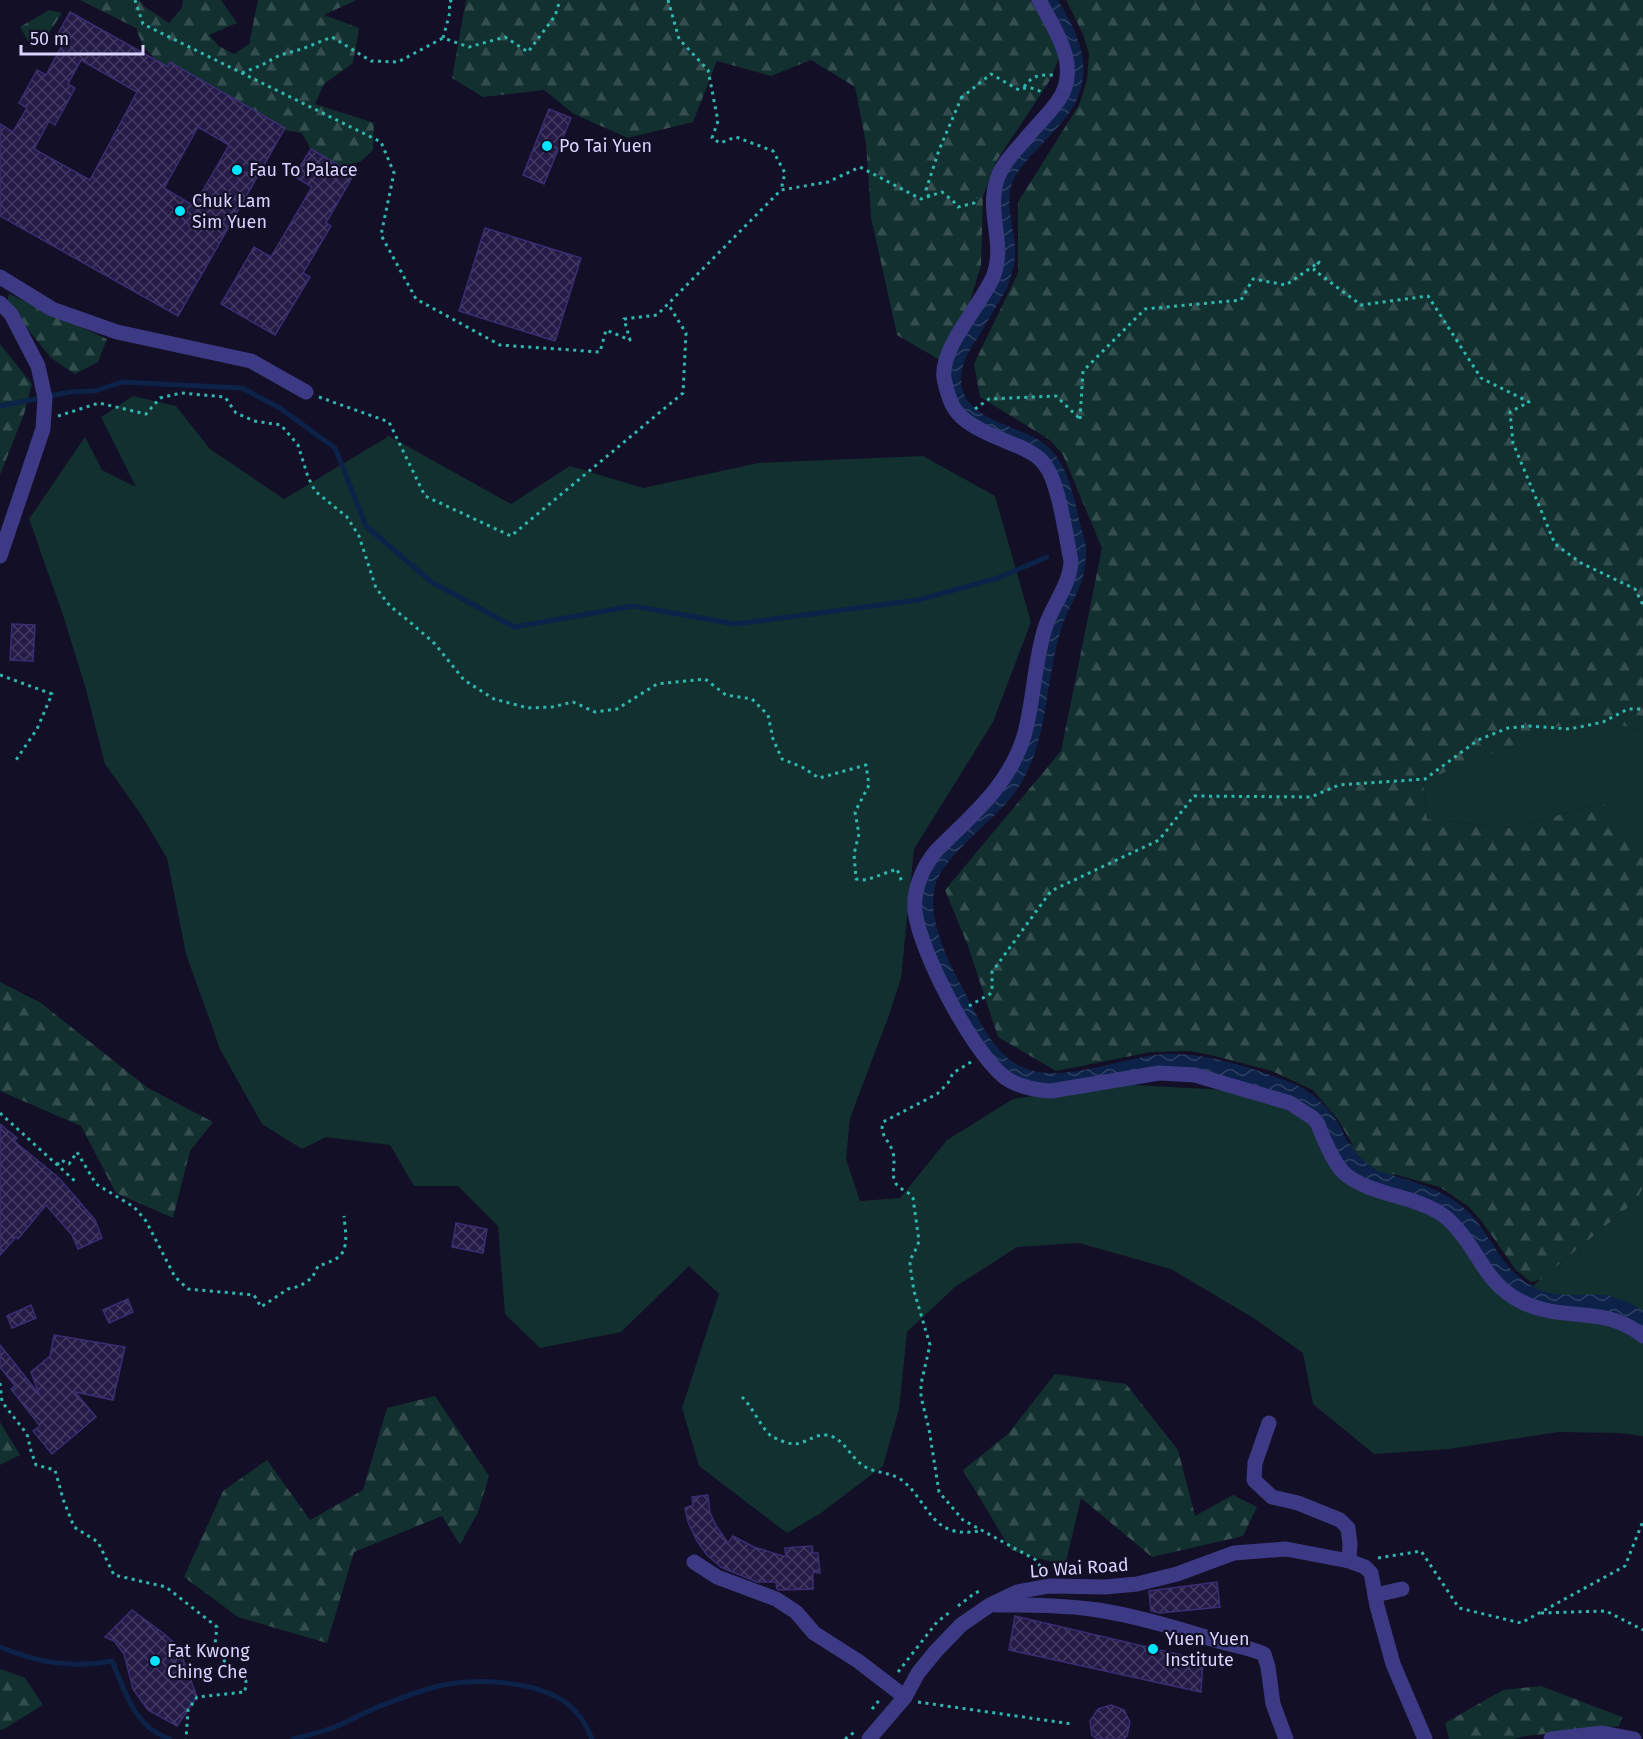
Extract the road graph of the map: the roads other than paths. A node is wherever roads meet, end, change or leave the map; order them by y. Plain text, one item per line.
1 (1039, 0) edge
2 (0, 277) edge
3 (0, 303) edge
4 (306, 392) road end
5 (0, 556) edge
6 (1643, 1335) edge
7 (1269, 1423) dead end
8 (1349, 1561) junction
9 (694, 1562) dead end
10 (1402, 1589) dead end
11 (1375, 1595) junction
12 (990, 1605) junction
13 (910, 1699) junction
14 (869, 1739) edge
15 (1286, 1739) edge
16 (1425, 1739) edge
17 (1551, 1739) edge
18 (1634, 1739) edge

1 - 6 street
2 - 4 street
3 - 5 street
7 - 8 street
8 - 11 street
8 - 12 street, Lo Wai Road
9 - 13 street
10 - 11 street
11 - 16 street
12 - 13 street, Lo Wai Road
12 - 15 street
13 - 14 street, Lo Wai Road
17 - 18 street

